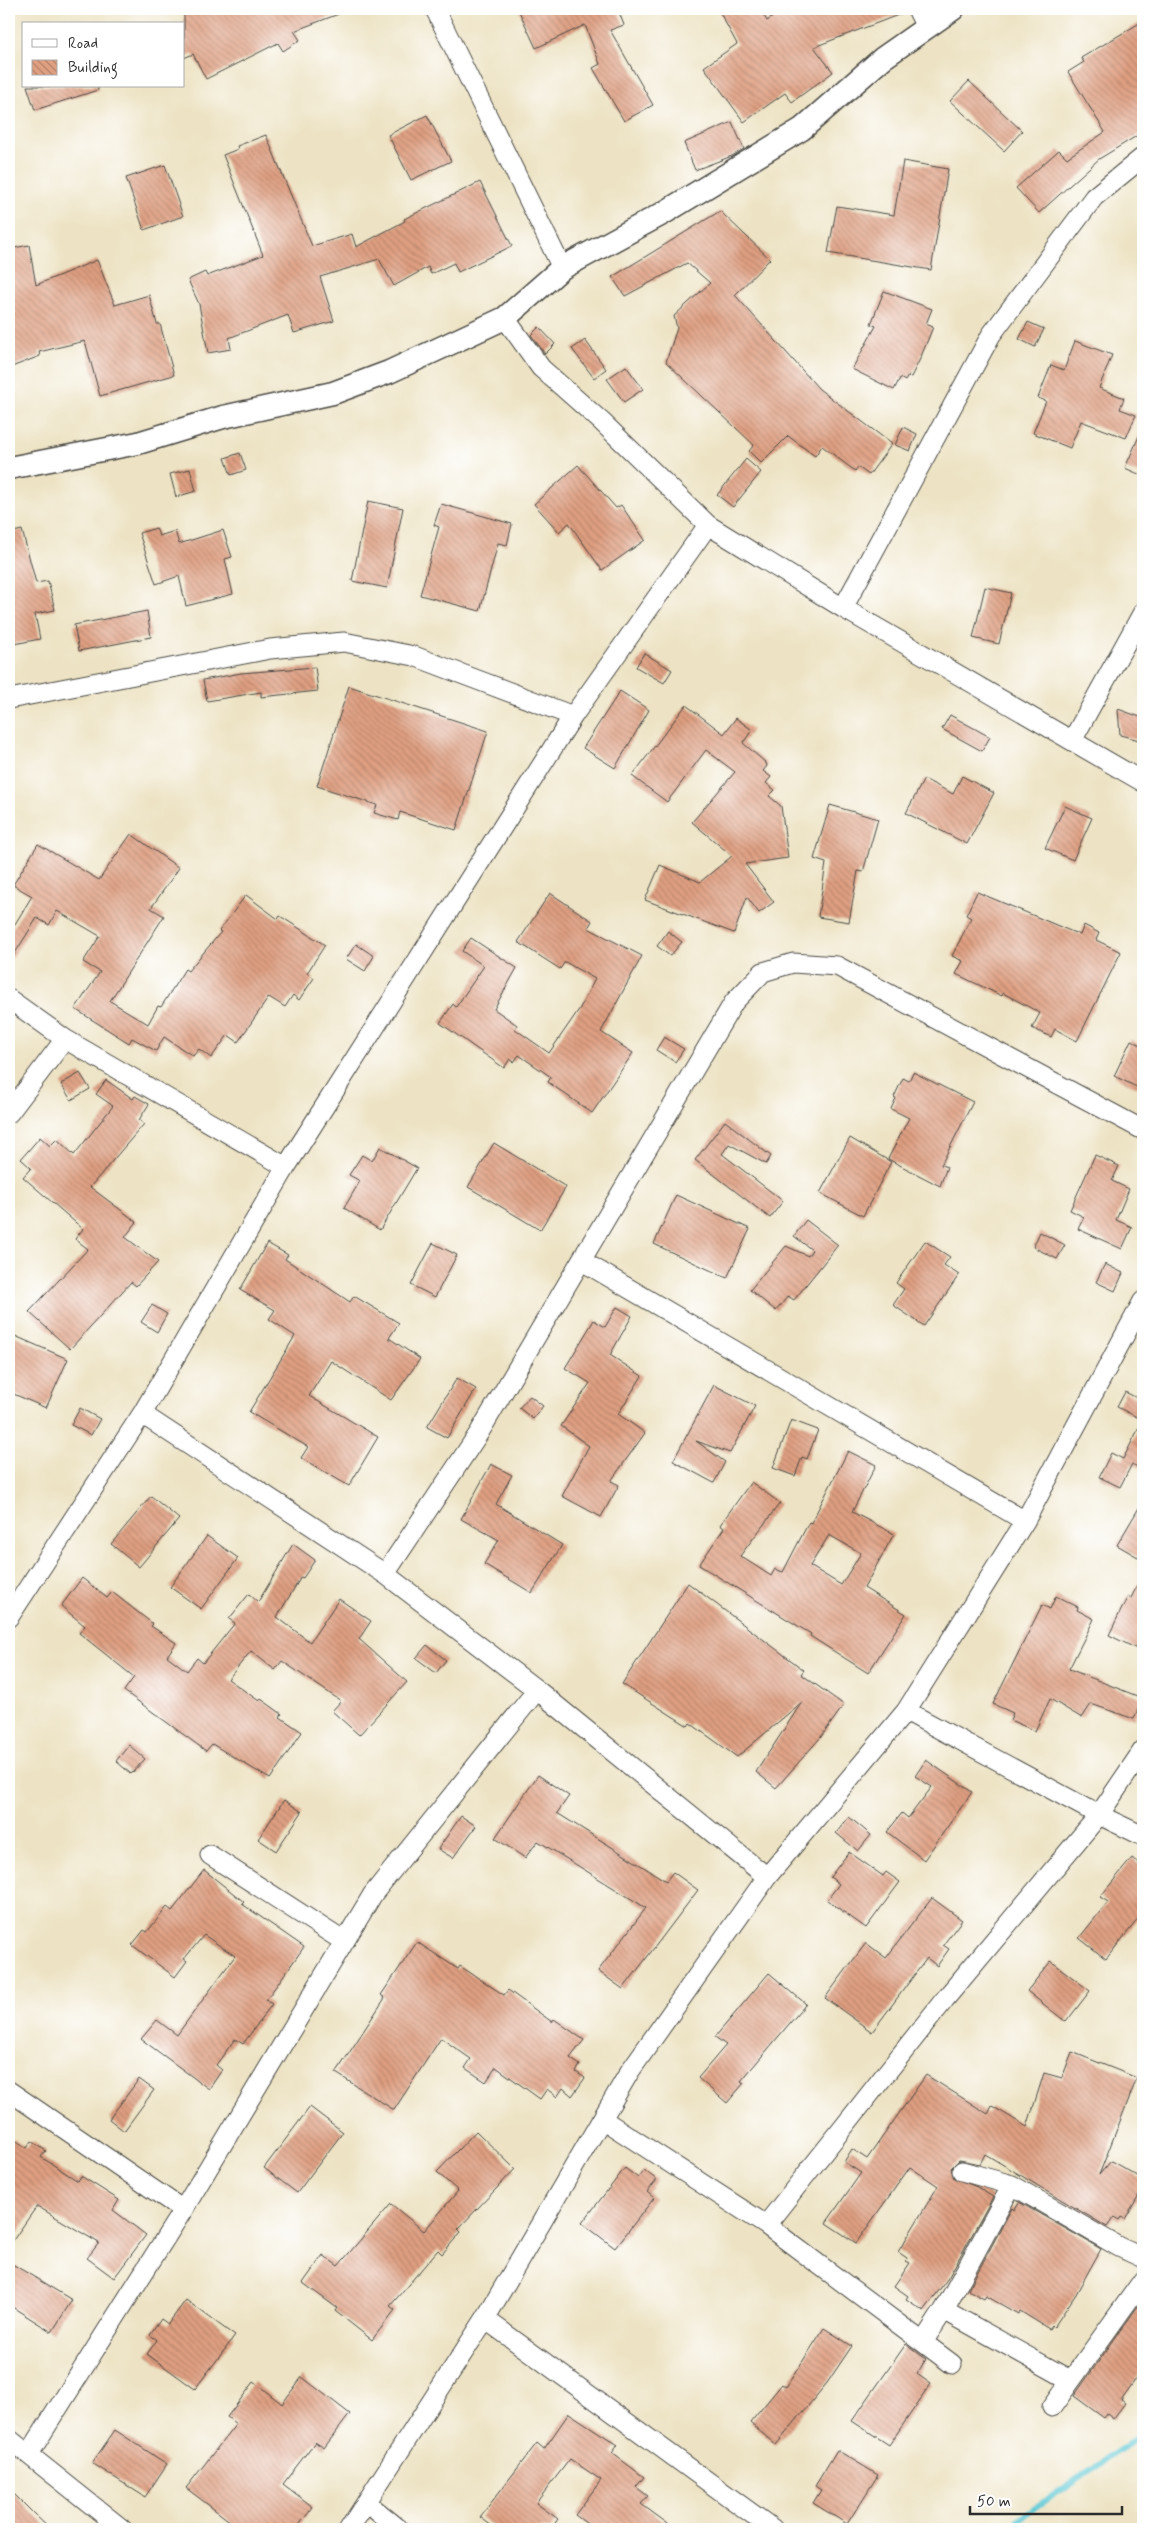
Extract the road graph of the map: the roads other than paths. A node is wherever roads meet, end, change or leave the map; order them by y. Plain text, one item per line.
1 (435, 9) edge
2 (953, 9) edge
3 (921, 18) edge
4 (1143, 158) edge
5 (562, 268) junction
6 (505, 318) junction
7 (9, 468) edge
8 (708, 525) junction
9 (843, 608) junction
10 (1143, 612) edge
11 (9, 699) edge
12 (573, 716) junction
13 (1073, 739) junction
14 (1143, 782) edge
15 (9, 999) edge
16 (65, 1039) junction
17 (9, 1112) edge
18 (1143, 1130) edge
19 (286, 1167) junction
20 (582, 1261) junction
21 (1143, 1301) edge
22 (142, 1414) junction
23 (1025, 1522) junction
24 (385, 1574) junction
25 (9, 1617) edge
26 (537, 1690) junction
27 (906, 1711) junction
28 (1143, 1750) edge
29 (1099, 1815) junction
30 (1143, 1836) edge
31 (210, 1855) dead end
32 (768, 1877) junction
33 (344, 1941) junction
34 (9, 2091) edge
35 (602, 2118) junction
36 (962, 2171) dead end
37 (1012, 2185) junction
38 (183, 2210) junction
39 (766, 2224) junction
40 (1143, 2258) edge
41 (1143, 2280) edge
42 (944, 2310) junction
43 (485, 2319) junction
44 (923, 2342) junction
45 (952, 2364) dead end
46 (1070, 2380) junction
47 (1052, 2407) dead end
48 (9, 2439) edge
49 (29, 2454) junction
50 (367, 2503) junction
51 (122, 2529) edge
52 (349, 2529) edge
53 (399, 2529) edge
54 (773, 2529) edge

1 - 5 street
2 - 3 street
3 - 5 street
4 - 9 street
5 - 6 street
6 - 7 street
6 - 8 street
8 - 9 street
8 - 12 street
9 - 13 street
10 - 13 street
11 - 12 street
12 - 19 street
13 - 14 street
15 - 16 street
16 - 17 street
16 - 19 street
18 - 20 street
19 - 22 street
20 - 23 street
20 - 24 street
21 - 23 street
22 - 24 street
22 - 25 street
23 - 27 street
24 - 26 street
26 - 32 street
26 - 33 street
27 - 29 street
27 - 32 street
28 - 29 street
29 - 30 street
29 - 39 street
31 - 33 street
32 - 35 street
33 - 38 street
34 - 38 street
35 - 39 street
35 - 43 street
36 - 37 street
37 - 40 street
37 - 42 street
38 - 49 street
39 - 44 street
41 - 46 street
42 - 44 street
42 - 46 street
43 - 50 street
43 - 54 street
44 - 45 street
46 - 47 street
48 - 49 street
49 - 51 street
50 - 52 street
50 - 53 street

